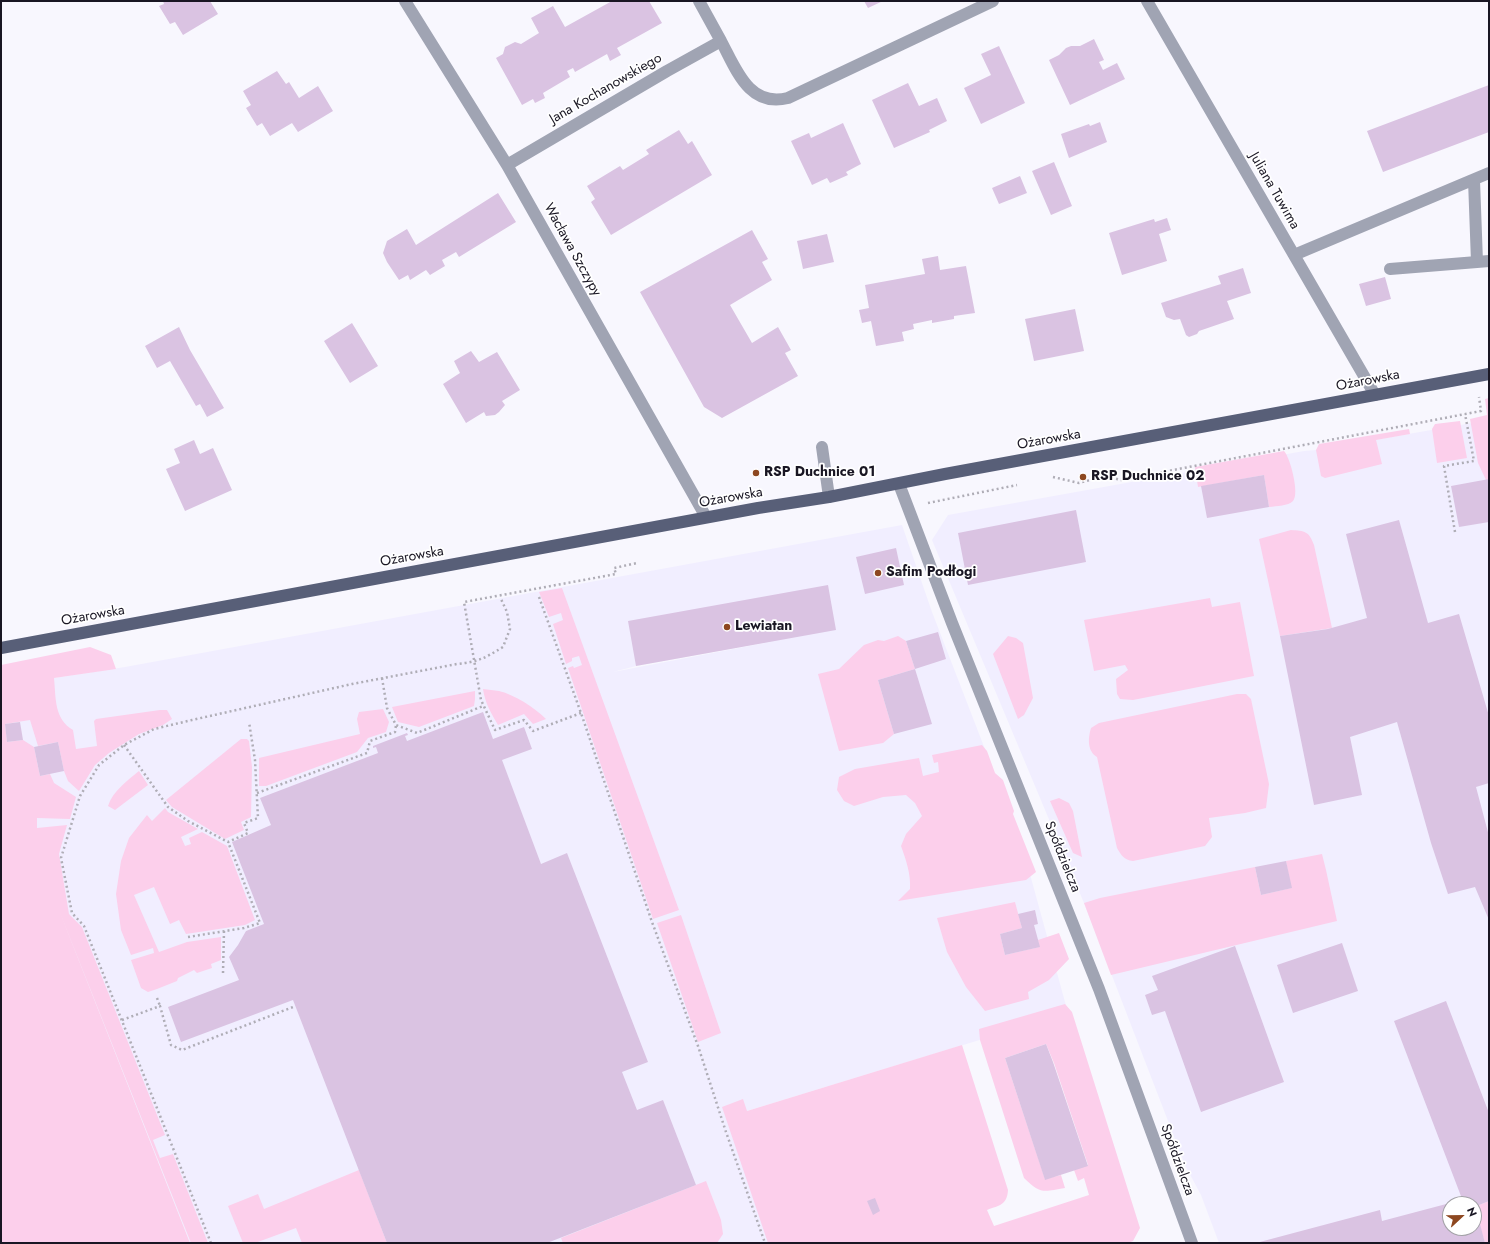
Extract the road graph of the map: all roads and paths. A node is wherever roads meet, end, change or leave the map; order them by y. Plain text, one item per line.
1 (405, 1) edge
2 (699, 1) edge
3 (993, 1) edge
4 (1147, 1) edge
5 (721, 41) junction
6 (507, 165) junction
7 (1489, 173) edge
8 (1474, 180) junction
9 (1294, 255) junction
10 (1483, 261) edge
11 (1390, 269) dead end
12 (1489, 374) edge
13 (1479, 394) dead end
14 (1375, 395) junction
15 (1465, 414) junction
16 (822, 447) dead end
17 (1046, 479) dead end
18 (1024, 483) dead end
19 (898, 484) junction
20 (830, 497) junction
21 (908, 507) junction
22 (706, 517) junction
23 (1455, 532) dead end
24 (637, 564) dead end
25 (539, 597) dead end
26 (501, 599) dead end
27 (1, 648) edge
28 (474, 662) junction
29 (382, 678) junction
30 (483, 706) junction
31 (581, 713) junction
32 (249, 722) dead end
33 (396, 725) junction
34 (124, 745) junction
35 (257, 793) junction
36 (228, 842) junction
37 (224, 931) junction
38 (188, 937) dead end
39 (223, 973) dead end
40 (157, 998) dead end
41 (160, 1006) junction
42 (293, 1007) dead end
43 (122, 1020) junction
44 (211, 1243) edge
45 (765, 1243) edge
46 (1192, 1243) edge

1 - 6 street, Wacława Szczypy
2 - 5 street
3 - 5 street
4 - 9 street, Juliana Tuwima
5 - 6 street, Jana Kochanowskiego
6 - 22 street, Wacława Szczypy
7 - 8 street
8 - 9 street
8 - 10 street
9 - 14 street, Juliana Tuwima
10 - 11 street
12 - 14 main road, Ożarowska
13 - 15 path
14 - 19 main road, Ożarowska
15 - 17 path
15 - 23 path
16 - 20 street
18 - 21 path
19 - 20 main road, Ożarowska
19 - 21 street, Spółdzielcza
20 - 22 main road, Ożarowska
21 - 46 street, Spółdzielcza
22 - 27 main road, Ożarowska
24 - 28 path
25 - 31 path
26 - 28 path
28 - 29 path
28 - 30 path
29 - 33 path
29 - 34 path
30 - 31 path
30 - 33 path
31 - 45 path
32 - 35 path
33 - 35 path
34 - 36 path
34 - 43 path
35 - 36 path
36 - 37 path
37 - 38 path
37 - 39 path
40 - 41 path
41 - 42 path
41 - 43 path
43 - 44 path

